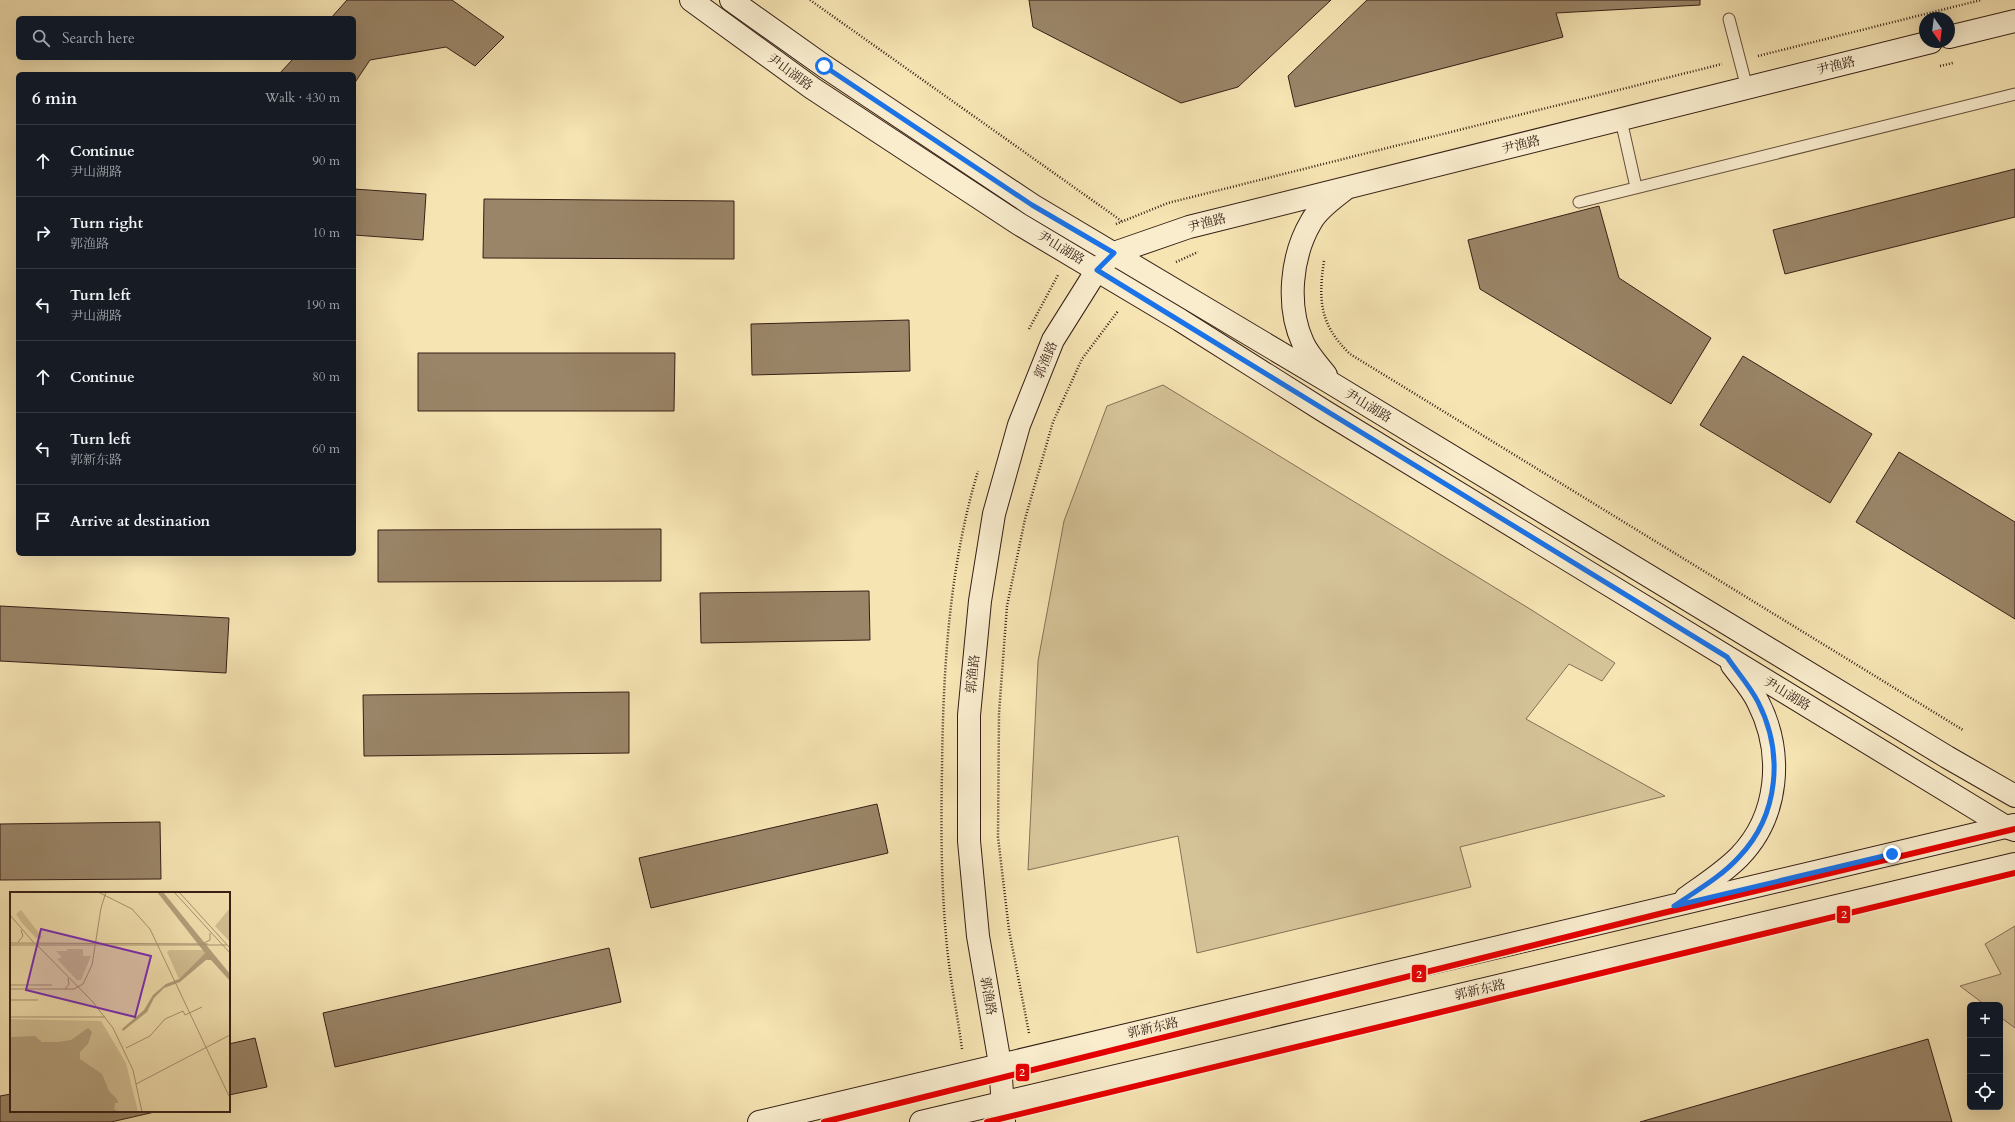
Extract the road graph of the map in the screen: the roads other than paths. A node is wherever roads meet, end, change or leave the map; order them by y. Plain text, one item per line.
1 (691, 0) edge
2 (732, 0) edge
3 (1729, 19) dead end
4 (2015, 21) edge
5 (1955, 36) edge
6 (1919, 45) edge
7 (1747, 88) junction
8 (2015, 94) edge
9 (1620, 120) junction
10 (1636, 187) junction
11 (1347, 188) junction
12 (1578, 202) dead end
13 (1114, 253) junction
14 (1097, 270) junction
15 (1331, 383) junction
16 (1727, 657) junction
17 (2015, 796) edge
18 (2012, 828) edge
19 (2015, 864) edge
20 (1674, 906) junction
21 (1000, 1064) junction
22 (1003, 1112) edge
23 (759, 1122) edge
24 (921, 1122) edge

1 - 14 main road, 尹山湖路
2 - 13 main road, 尹山湖路
3 - 7 lane
4 - 5 main road
6 - 7 main road, 尹渔路
7 - 9 main road, 尹渔路
8 - 10 lane
9 - 10 lane
9 - 11 main road, 尹渔路
10 - 12 lane
11 - 13 main road, 尹渔路
11 - 15 main road
13 - 14 main road, 郭渔路
13 - 15 main road, 尹山湖路
14 - 16 main road, 尹山湖路
14 - 21 main road, 郭渔路
15 - 17 main road, 尹山湖路
16 - 18 main road, 尹山湖路
16 - 20 main road
18 - 20 main road, 郭新东路
19 - 22 main road, 郭新东路
20 - 21 main road, 郭新东路
21 - 22 main road, 郭渔路
21 - 23 main road, 郭新东路
22 - 24 main road, 郭新东路

